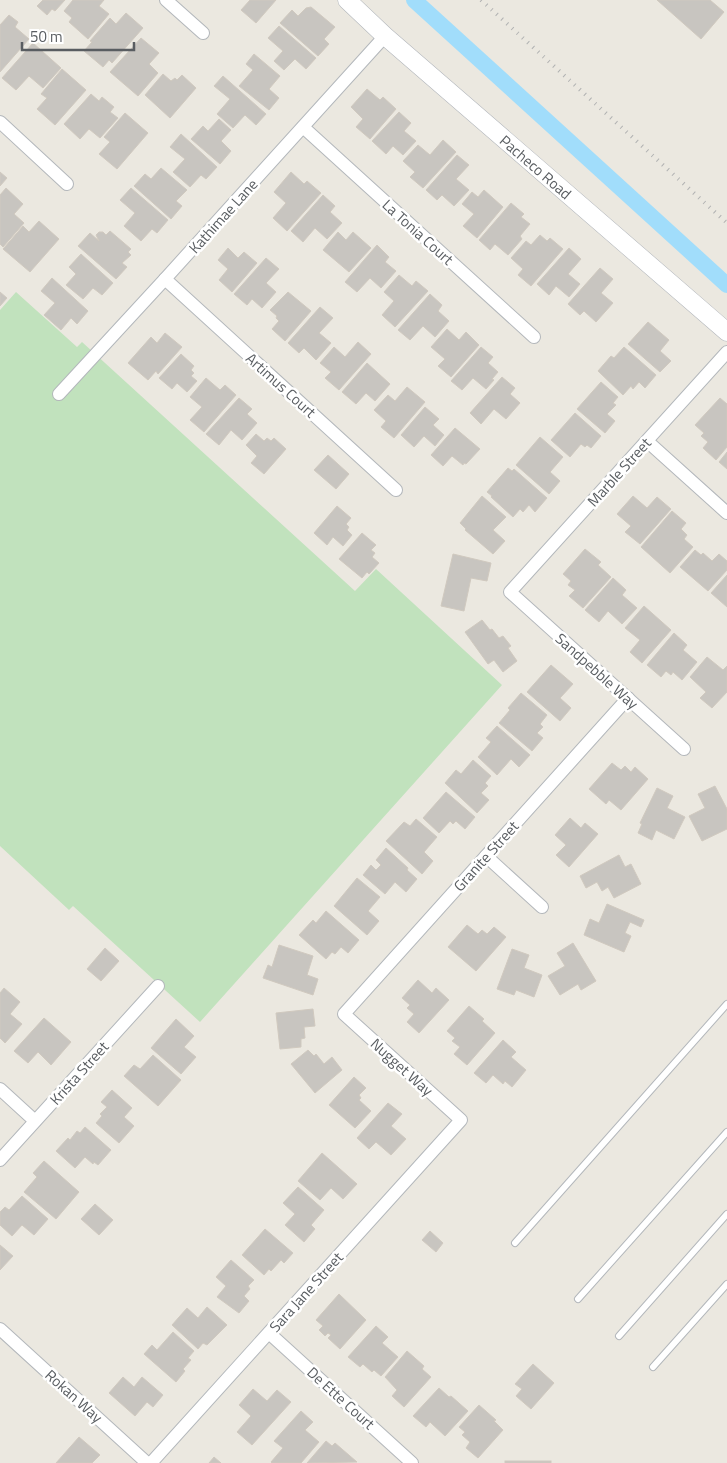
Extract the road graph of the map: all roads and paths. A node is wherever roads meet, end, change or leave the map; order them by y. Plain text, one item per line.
1 (166, 0) edge
2 (347, 0) edge
3 (203, 33) dead end
4 (385, 36) junction
5 (0, 122) edge
6 (303, 127) junction
7 (67, 184) dead end
8 (165, 279) junction
9 (727, 332) edge
10 (534, 337) dead end
11 (727, 352) edge
12 (59, 394) dead end
13 (647, 441) junction
14 (396, 490) dead end
15 (727, 513) edge
16 (510, 592) joint
17 (628, 698) junction
18 (684, 749) dead end
19 (486, 856) junction
20 (542, 907) dead end
21 (158, 986) dead end
22 (727, 1004) edge
23 (344, 1014) joint
24 (0, 1089) edge
25 (461, 1120) joint
26 (35, 1121) junction
27 (727, 1132) edge
28 (0, 1160) edge
29 (727, 1214) edge
30 (515, 1243) dead end
31 (727, 1284) edge
32 (578, 1299) dead end
33 (0, 1329) edge
34 (269, 1333) junction
35 (620, 1336) dead end
36 (653, 1366) dead end
37 (149, 1463) edge
38 (412, 1463) edge

1 - 3 street
2 - 4 street, Pacheco Road
4 - 6 street, Kathimae Lane
4 - 9 street, Pacheco Road
5 - 7 street
6 - 8 street, Kathimae Lane
6 - 10 street, La Tonia Court
8 - 12 street, Kathimae Lane
8 - 14 street, Artimus Court
11 - 13 street, Marble Street
13 - 15 street
13 - 16 street, Marble Street
16 - 17 street, Sandpebble Way
17 - 18 street, Sandpebble Way
17 - 19 street, Granite Street
19 - 20 street
19 - 23 street, Granite Street
21 - 26 street, Krista Street
22 - 30 lane
23 - 25 street, Nugget Way
24 - 26 street
25 - 34 street, Sara Jane Street
26 - 28 street, Krista Street
27 - 32 lane
29 - 35 lane
31 - 36 lane
33 - 37 street, Rokan Way
34 - 37 street, Sara Jane Street
34 - 38 street, De Ette Court

